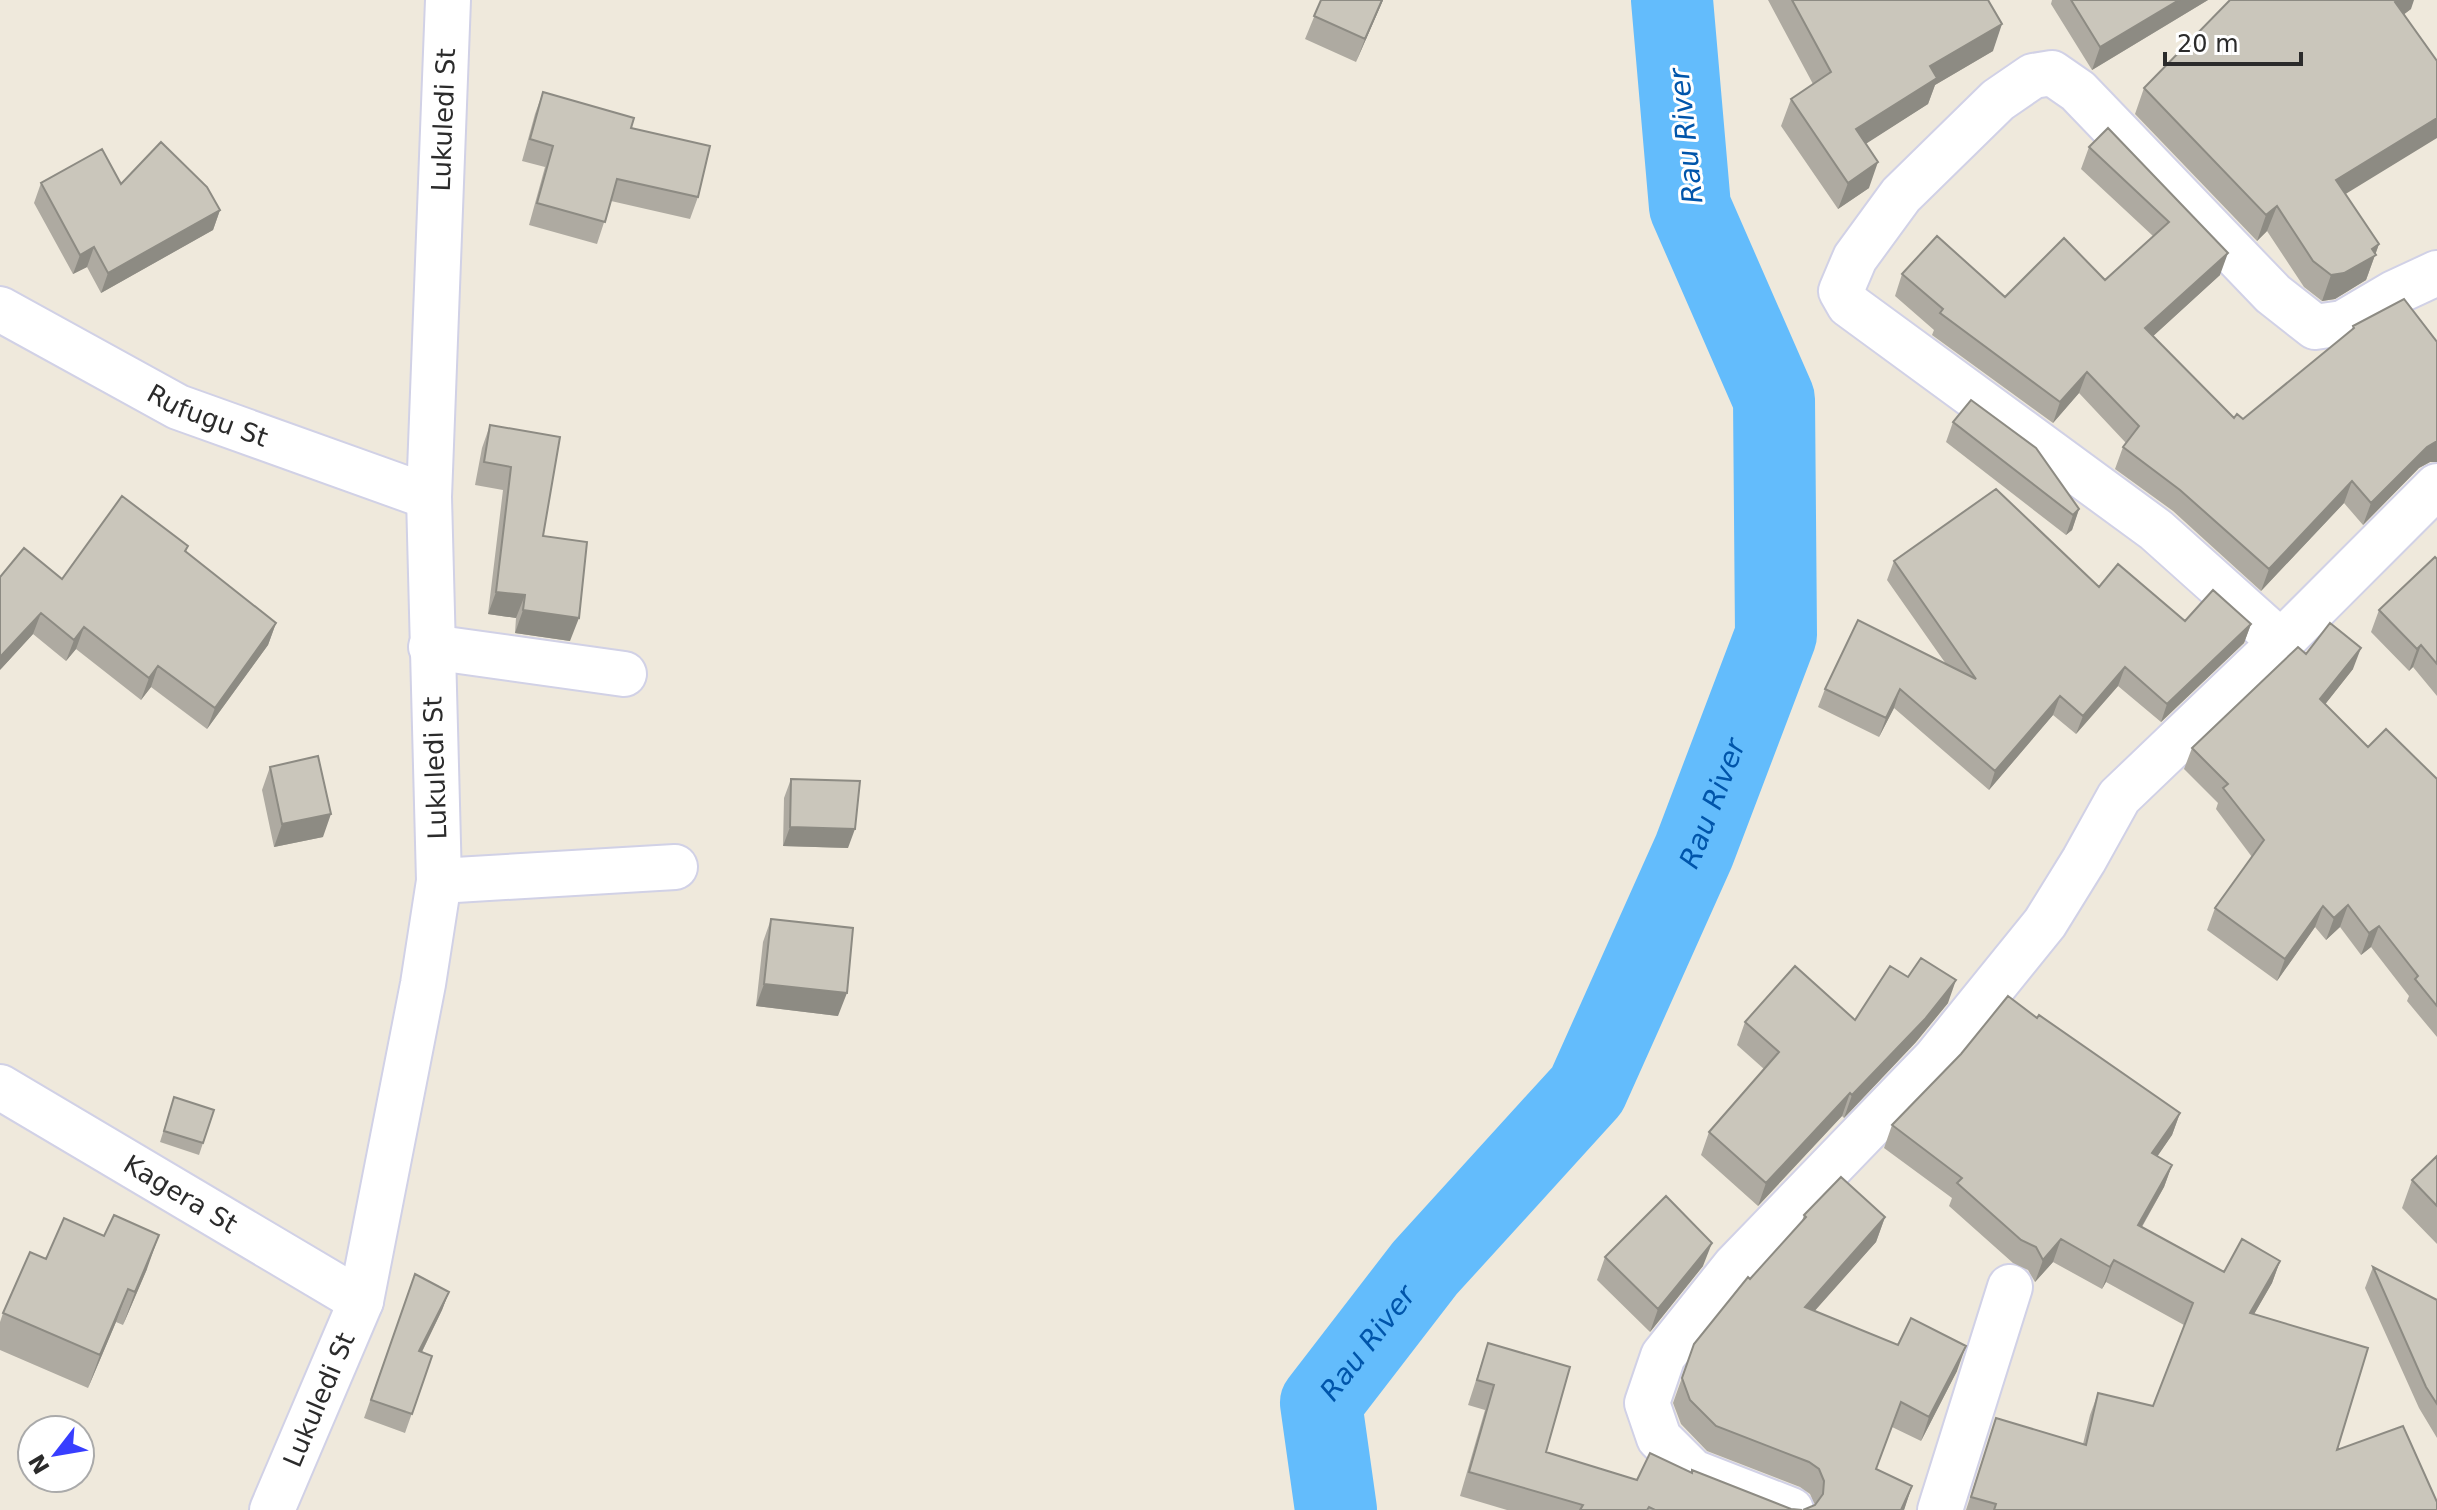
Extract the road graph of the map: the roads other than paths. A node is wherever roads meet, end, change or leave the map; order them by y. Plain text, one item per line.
1 (448, 0) edge
2 (2437, 273) edge
3 (0, 309) edge
4 (2437, 486) edge
5 (429, 497) junction
6 (2281, 642) junction
7 (431, 647) junction
8 (624, 674) dead end
9 (675, 867) dead end
10 (439, 881) junction
11 (0, 1087) edge
12 (2010, 1287) dead end
13 (361, 1301) junction
14 (272, 1510) edge
15 (1791, 1510) edge
16 (1940, 1510) edge

1 - 5 street, Lukuledi St
2 - 6 street
3 - 5 street, Rufugu St
4 - 6 street
5 - 7 street, Lukuledi St
6 - 15 street
7 - 8 street
7 - 10 street, Lukuledi St
9 - 10 street
10 - 13 street, Lukuledi St
11 - 13 street, Kagera St
12 - 16 street
13 - 14 street, Lukuledi St

